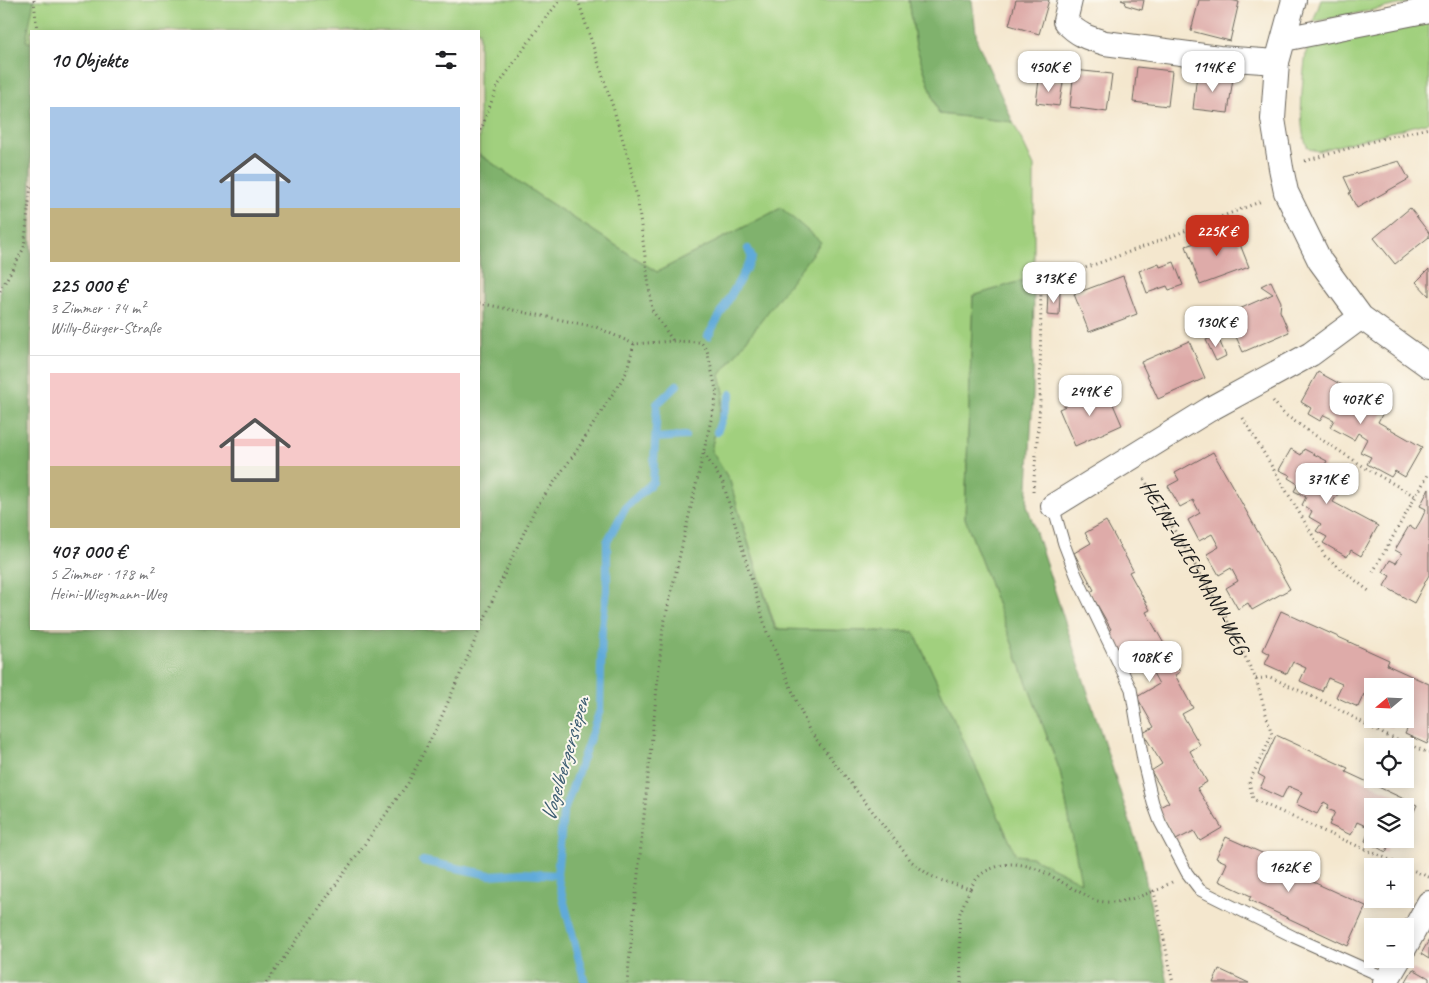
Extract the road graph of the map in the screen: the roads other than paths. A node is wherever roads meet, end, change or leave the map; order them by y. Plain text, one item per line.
1 (1070, 0) edge
2 (1294, 0) edge
3 (1429, 10) edge
4 (1284, 39) junction
5 (1277, 62) junction
6 (1361, 317) junction
7 (1429, 366) edge
8 (1042, 502) joint
9 (1429, 903) edge
10 (1414, 930) edge
11 (1391, 974) edge

1 - 5 street
2 - 4 street
3 - 4 street
4 - 5 street
5 - 6 street
6 - 7 street
6 - 8 street, HEINI-WIEGMANN-WEG
8 - 11 lane
9 - 10 street

